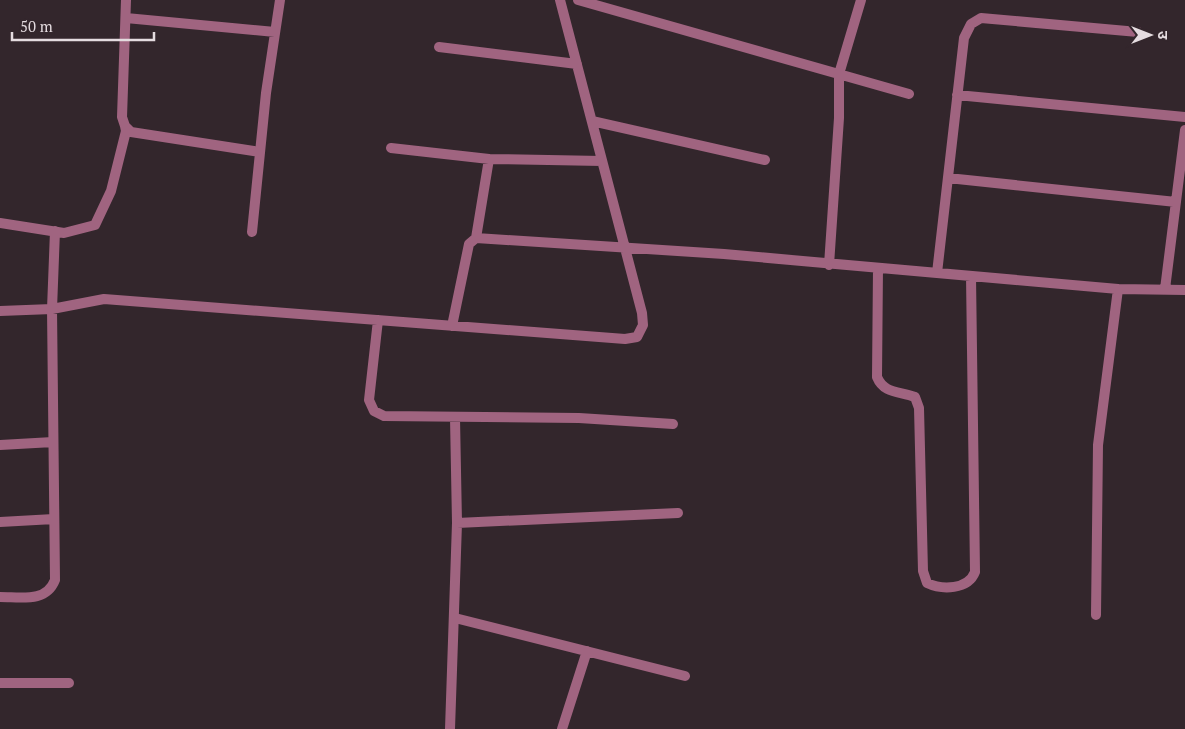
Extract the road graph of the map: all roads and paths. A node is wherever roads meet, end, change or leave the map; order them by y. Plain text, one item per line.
1 (126, 0) edge
2 (280, 0) edge
3 (560, 0) edge
4 (578, 0) edge
5 (861, 0) edge
6 (126, 18) junction
7 (275, 32) junction
8 (1138, 32) dead end
9 (439, 47) dead end
10 (577, 64) junction
11 (839, 74) junction
12 (908, 94) dead end
13 (957, 95) junction
14 (1185, 117) edge
15 (592, 121) junction
16 (125, 126) junction
17 (1185, 130) edge
18 (391, 148) dead end
19 (260, 152) junction
20 (489, 159) junction
21 (766, 160) dead end
22 (602, 161) junction
23 (948, 178) junction
24 (1176, 202) junction
25 (0, 223) edge
26 (55, 231) junction
27 (252, 232) dead end
28 (476, 238) junction
29 (624, 246) junction
30 (829, 265) junction
31 (878, 268) junction
32 (937, 273) junction
33 (971, 276) junction
34 (1118, 289) junction
35 (1165, 289) junction
36 (1185, 290) edge
37 (52, 309) junction
38 (0, 311) edge
39 (378, 320) junction
40 (452, 326) junction
41 (455, 418) junction
42 (673, 424) dead end
43 (53, 442) junction
44 (0, 445) edge
45 (678, 512) dead end
46 (54, 519) junction
47 (0, 522) edge
48 (457, 523) junction
49 (0, 597) edge
50 (1096, 616) dead end
51 (455, 618) junction
52 (586, 651) junction
53 (685, 676) dead end
54 (0, 683) edge
55 (69, 683) dead end
56 (451, 729) edge
57 (562, 729) edge

1 - 6 street
2 - 7 street
3 - 10 street
4 - 11 street
5 - 11 street
6 - 7 street
6 - 16 street
7 - 19 street
8 - 13 street
9 - 10 street
10 - 15 street
11 - 12 street
11 - 30 street
13 - 14 street
13 - 23 street
15 - 21 street
15 - 22 street
16 - 19 street
16 - 26 street
17 - 24 street
18 - 20 street
19 - 27 street
20 - 22 street
20 - 28 street
22 - 29 street
23 - 24 street
23 - 32 street
24 - 35 street
25 - 26 street
26 - 37 street
28 - 29 street
28 - 40 street
29 - 30 street
29 - 40 street
30 - 31 street
31 - 32 street
31 - 33 street
32 - 33 street
33 - 34 street
34 - 35 street
34 - 50 street
35 - 36 street
37 - 38 street
37 - 39 street
37 - 43 street
39 - 40 street
39 - 41 street
41 - 42 street
41 - 48 street
43 - 44 street
43 - 46 street
45 - 48 street
46 - 47 street
46 - 49 street
48 - 51 street
51 - 52 street
51 - 56 street
52 - 53 street
52 - 57 street
54 - 55 street

